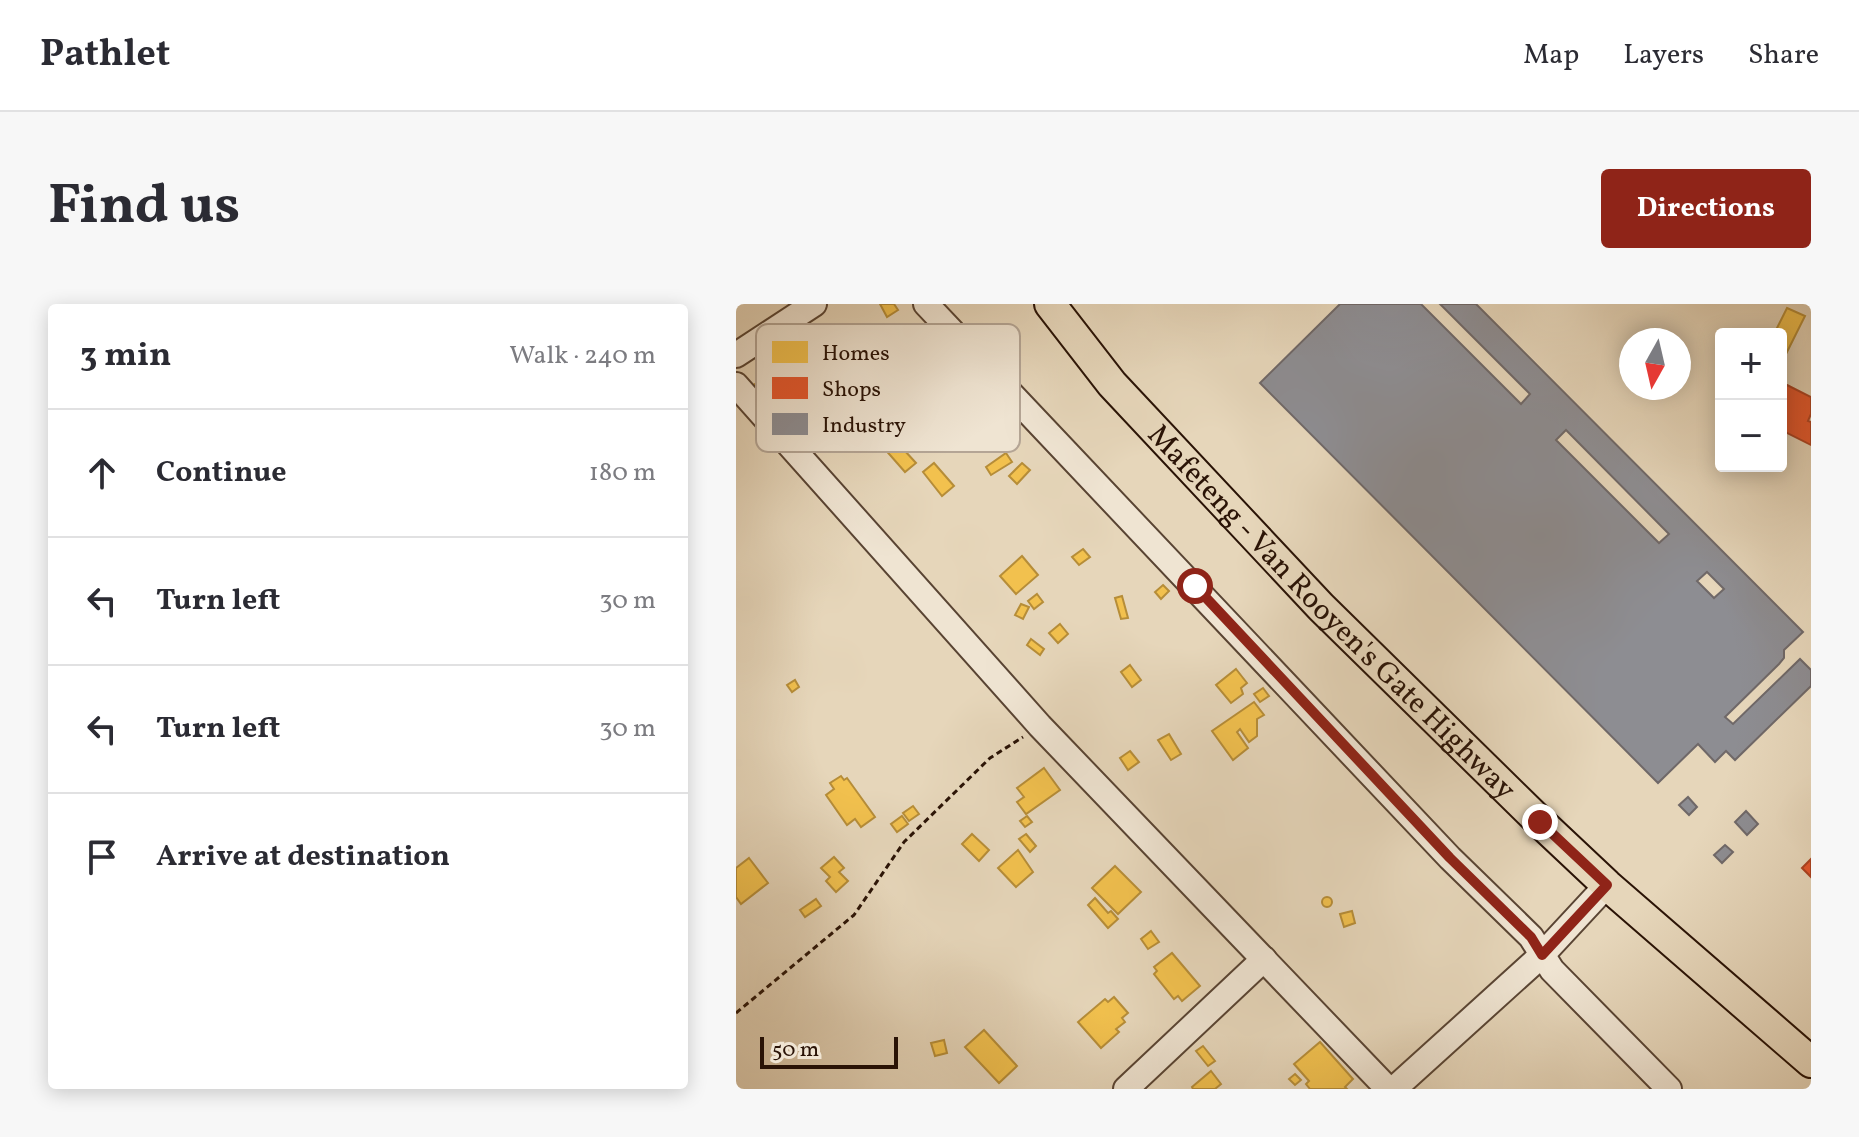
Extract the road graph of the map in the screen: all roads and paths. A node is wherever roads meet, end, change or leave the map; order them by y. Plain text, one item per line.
1 (814, 304) edge
2 (926, 304) edge
3 (1050, 304) edge
4 (783, 324) edge
5 (944, 324) edge
6 (756, 342) edge
7 (736, 355) edge
8 (736, 385) edge
9 (1020, 406) edge
10 (756, 407) edge
11 (796, 452) edge
12 (1040, 726) junction
13 (1607, 885) junction
14 (1542, 955) junction
15 (1264, 959) junction
16 (736, 1013) edge
17 (1811, 1062) edge
18 (1126, 1089) edge
19 (1391, 1089) edge
20 (1669, 1089) edge

1 - 4 street
2 - 5 street
3 - 13 main road, Mafeteng - Van Rooyen's Gate Highway
6 - 7 street
8 - 10 street
9 - 14 street
11 - 12 street
12 - 15 street
12 - 16 path
13 - 14 street
13 - 17 main road, Mafeteng - Van Rooyen's Gate Highway
14 - 19 street
14 - 20 street
15 - 18 street
15 - 19 street

